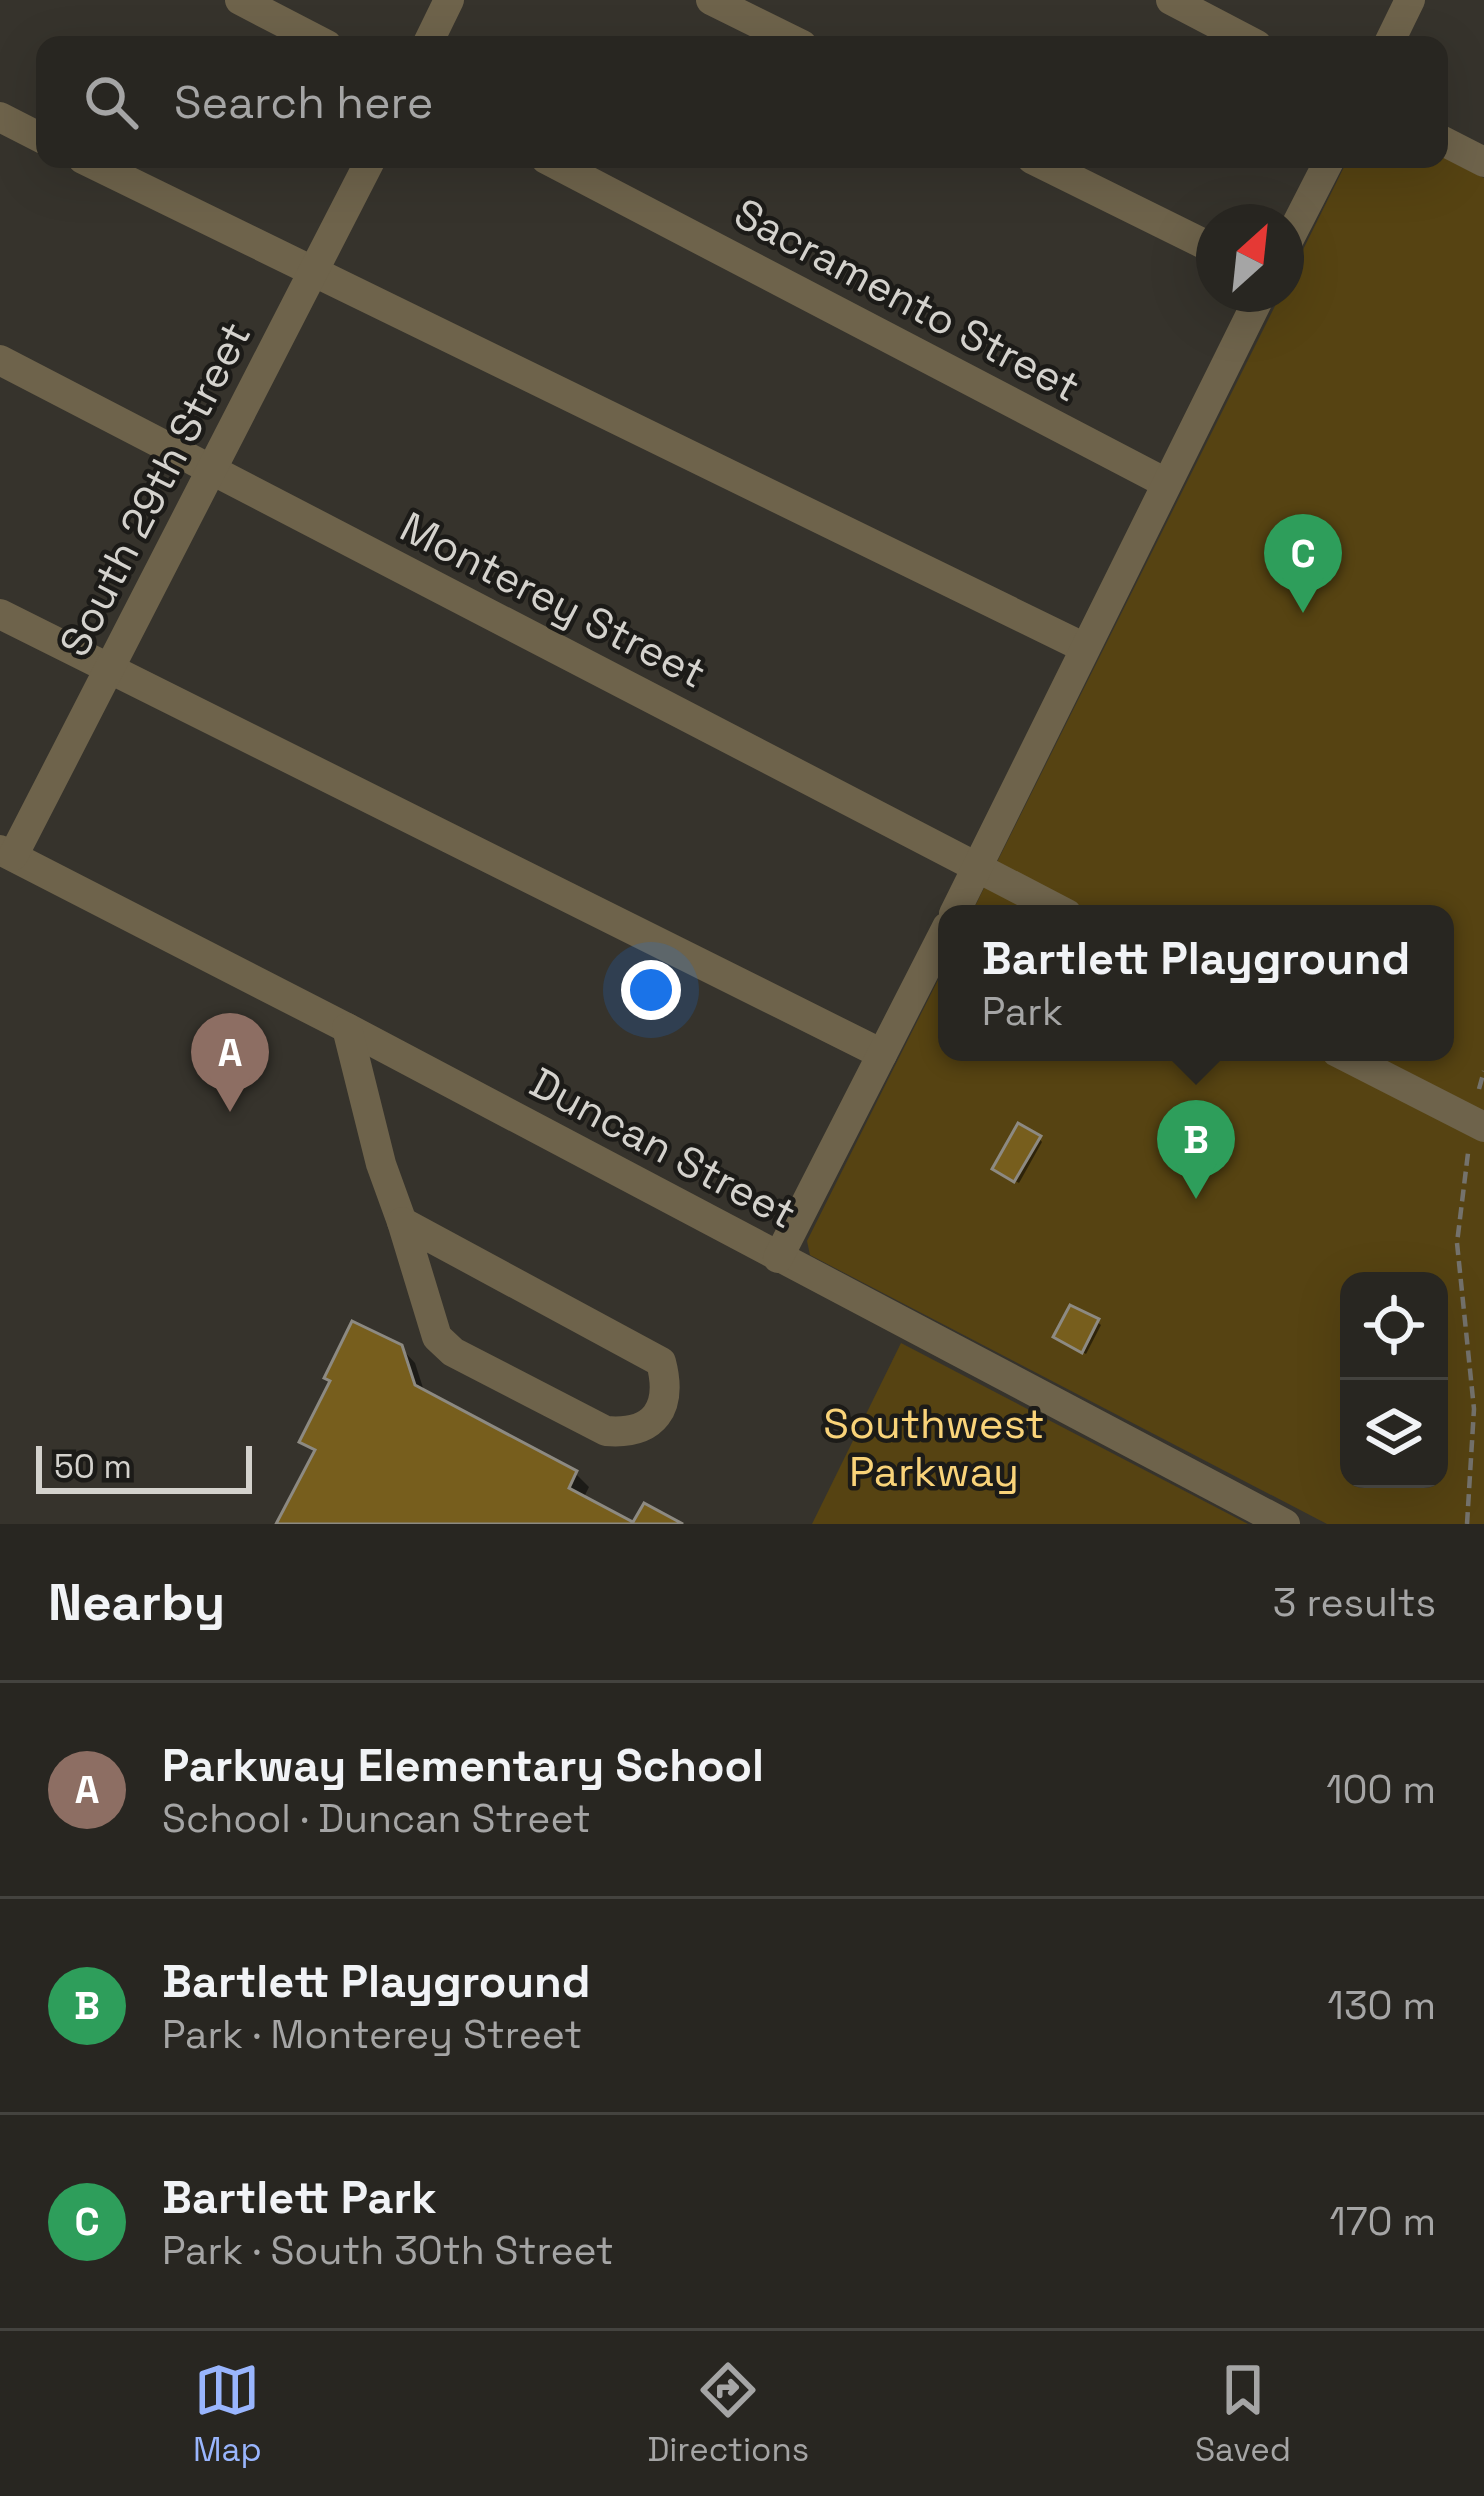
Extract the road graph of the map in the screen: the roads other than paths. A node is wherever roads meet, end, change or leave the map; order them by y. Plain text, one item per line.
1 (240, 0) edge
2 (449, 0) edge
3 (711, 0) edge
4 (1171, 0) edge
5 (1410, 0) edge
6 (310, 36) edge
7 (431, 36) edge
8 (784, 36) edge
9 (1240, 36) edge
10 (1392, 36) edge
11 (0, 118) edge
12 (36, 136) edge
13 (1448, 144) edge
14 (1484, 162) edge
15 (101, 168) edge
16 (367, 168) edge
17 (563, 168) edge
18 (1050, 168) edge
19 (1325, 168) edge
20 (1304, 210) edge
21 (1196, 240) edge
22 (314, 275) junction
23 (1252, 312) edge
24 (0, 360) edge
25 (209, 469) junction
26 (1166, 483) junction
27 (0, 614) edge
28 (1085, 648) junction
29 (110, 668) junction
30 (6, 853) edge
31 (977, 868) junction
32 (958, 905) edge
33 (1049, 905) edge
34 (938, 945) edge
35 (347, 1028) junction
36 (882, 1054) junction
37 (1355, 1061) edge
38 (1478, 1124) edge
39 (402, 1222) junction
40 (778, 1258) junction
41 (1285, 1524) edge

1 - 6 street
2 - 7 street
3 - 8 street
4 - 9 street
5 - 10 street
11 - 12 street
13 - 14 street
15 - 22 street
16 - 22 street, South 29th Street
17 - 26 street, Sacramento Street
18 - 21 street
19 - 20 street
22 - 25 street, South 29th Street
22 - 28 street
23 - 26 street
24 - 25 street, Monterey Street
25 - 29 street, South 29th Street
25 - 31 street, Monterey Street
26 - 28 street
27 - 29 street
28 - 31 street
29 - 30 street, South 29th Street
29 - 36 street
30 - 35 street, Duncan Street
31 - 32 street
31 - 33 street, Monterey Street
34 - 36 street
35 - 39 street
35 - 40 street, Duncan Street
36 - 40 street
37 - 38 street
39 - 39 street
40 - 41 street, Duncan Street

